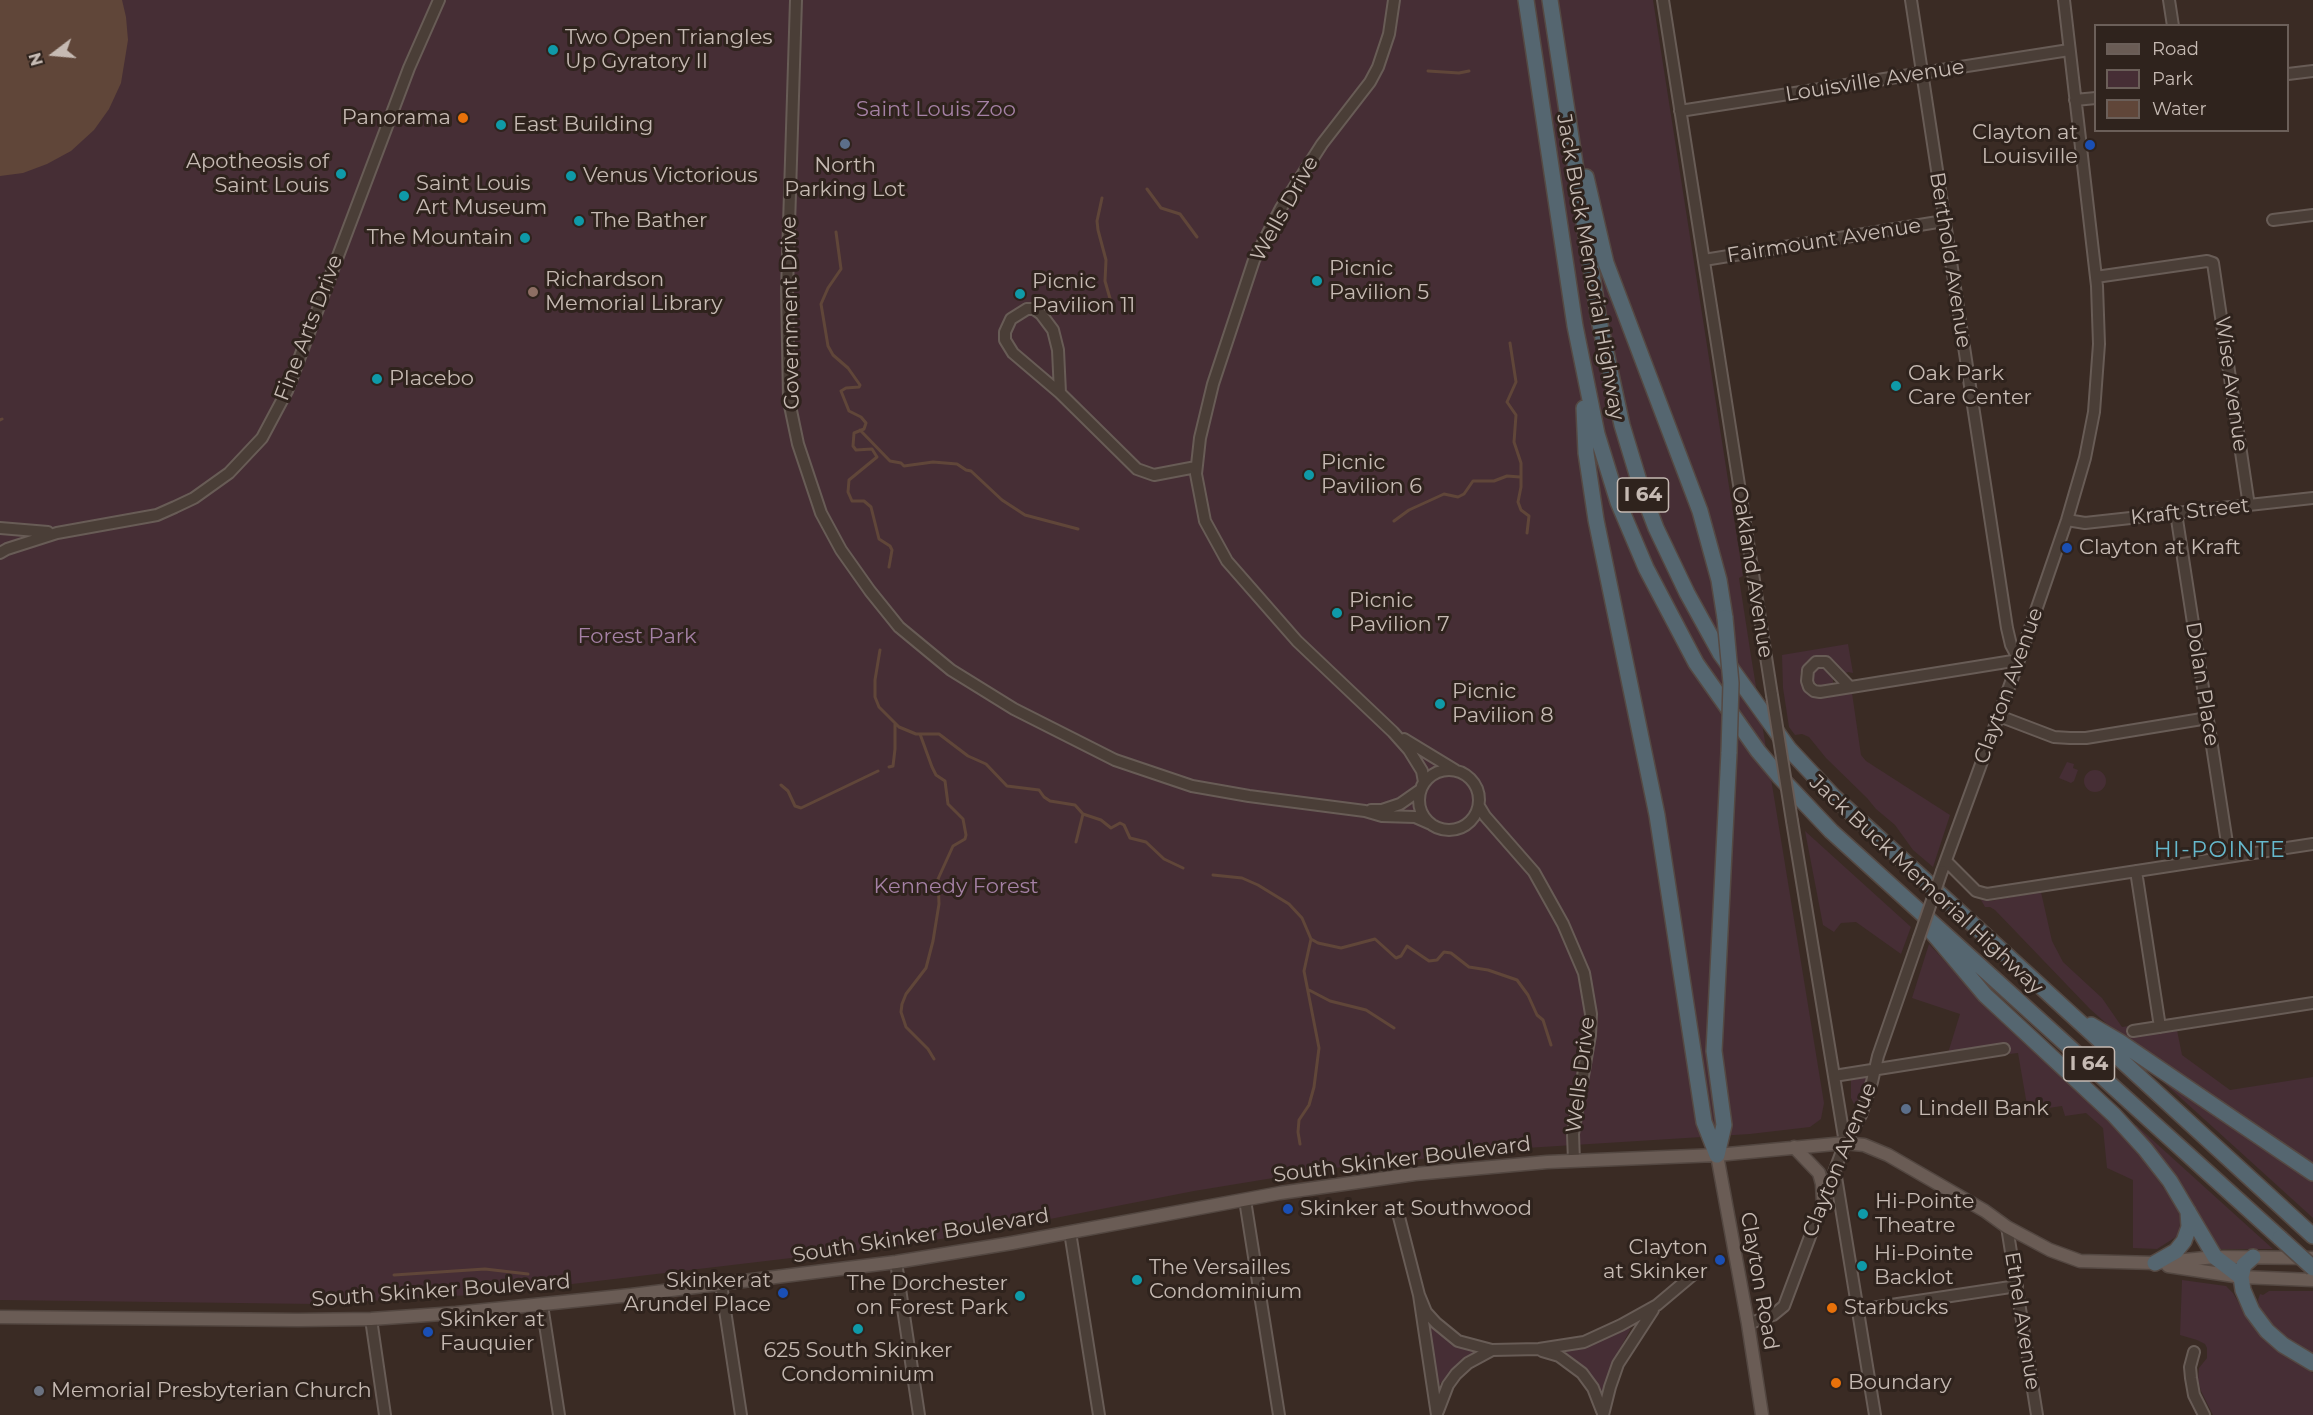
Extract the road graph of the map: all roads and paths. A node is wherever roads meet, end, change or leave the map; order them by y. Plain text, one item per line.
1 (439, 0) edge
2 (796, 0) edge
3 (1394, 0) edge
4 (1526, 0) edge
5 (1550, 0) edge
6 (1663, 0) edge
7 (1911, 0) edge
8 (2064, 0) edge
9 (2169, 0) edge
10 (2173, 24) edge
11 (2069, 50) junction
12 (2313, 71) edge
13 (1922, 74) junction
14 (2289, 74) edge
15 (2094, 98) edge
16 (2075, 100) junction
17 (1566, 108) junction
18 (1680, 111) junction
19 (2313, 215) edge
20 (2273, 219) dead end
21 (1944, 221) junction
22 (1704, 260) junction
23 (2097, 277) junction
24 (1582, 363) junction
25 (1060, 393) junction
26 (1196, 467) junction
27 (2313, 498) edge
28 (2249, 506) junction
29 (2176, 513) junction
30 (2067, 520) junction
31 (0, 528) edge
32 (57, 533) junction
33 (0, 553) edge
34 (2019, 660) junction
35 (1849, 686) dead end
36 (1999, 716) junction
37 (2208, 718) junction
38 (1394, 732) junction
39 (1456, 770) junction
40 (1421, 788) junction
41 (1479, 806) junction
42 (1365, 811) junction
43 (1431, 824) junction
44 (2313, 844) edge
45 (2229, 856) junction
46 (1944, 866) junction
47 (2136, 871) junction
48 (1898, 890) junction
49 (2313, 1003) edge
50 (2070, 1014) junction
51 (2160, 1027) junction
52 (2133, 1031) dead end
53 (2004, 1049) dead end
54 (1874, 1069) junction
55 (1834, 1076) junction
56 (1845, 1143) junction
57 (1794, 1147) junction
58 (1717, 1155) junction
59 (1574, 1161) junction
60 (1834, 1171) junction
61 (2313, 1173) edge
62 (1245, 1200) junction
63 (1823, 1202) junction
64 (2188, 1211) junction
65 (1398, 1213) dead end
66 (2007, 1227) junction
67 (1070, 1232) junction
68 (2313, 1236) edge
69 (2215, 1257) junction
70 (2253, 1257) junction
71 (2313, 1258) edge
72 (896, 1262) junction
73 (2155, 1263) junction
74 (2313, 1268) edge
75 (1695, 1273) dead end
76 (2241, 1277) junction
77 (2313, 1280) edge
78 (721, 1284) junction
79 (2017, 1286) junction
80 (1419, 1295) junction
81 (542, 1305) junction
82 (1657, 1305) junction
83 (1858, 1311) junction
84 (0, 1317) edge
85 (370, 1319) junction
86 (1748, 1324) junction
87 (1539, 1349) junction
88 (1492, 1350) junction
89 (2194, 1352) dead end
90 (2313, 1363) edge
91 (2200, 1412) edge
92 (1603, 1414) edge
93 (385, 1415) edge
94 (559, 1415) edge
95 (741, 1415) edge
96 (919, 1415) edge
97 (1099, 1415) edge
98 (1279, 1415) edge
99 (1437, 1415) edge
100 (1762, 1415) edge
101 (1875, 1415) edge
102 (2037, 1415) edge

1 - 32 street, Fine Arts Drive
2 - 42 street, Government Drive
3 - 26 street, Wells Drive
4 - 24 highway, Jack Buck Memorial Highway / I 64
5 - 17 highway, Jack Buck Memorial Highway / I 64
6 - 18 street, Oakland Avenue
7 - 13 street, Berthold Avenue
8 - 11 street, Clayton Avenue
9 - 10 street
11 - 13 street, Louisville Avenue
11 - 16 street, Clayton Avenue
12 - 14 street
13 - 18 street, Louisville Avenue
13 - 21 street, Berthold Avenue
15 - 16 street
16 - 23 street, Clayton Avenue
17 - 50 highway, Jack Buck Memorial Highway / I 64
17 - 58 highway, bridge
18 - 22 street, Oakland Avenue
19 - 20 street
21 - 22 street, Fairmount Avenue
21 - 34 street, Berthold Avenue
22 - 55 street, Oakland Avenue, bridge
23 - 28 street, Wise Avenue
23 - 30 street, Clayton Avenue
24 - 48 highway, Jack Buck Memorial Highway / I 64
24 - 58 highway
25 - 25 street
25 - 26 street
26 - 38 street, Wells Drive
27 - 28 street, Kraft Street
28 - 29 street, Kraft Street
29 - 30 street, Kraft Street
29 - 37 street, Dolan Place
30 - 34 street, Clayton Avenue
31 - 32 street, Fine Arts Drive
32 - 33 street, Fine Arts Drive
34 - 35 street
34 - 36 street, Clayton Avenue
36 - 37 street
36 - 46 street, Clayton Avenue
37 - 45 street, Dolan Place
38 - 39 street, Wells Drive
38 - 40 street, Wells Drive
39 - 40 street
39 - 41 street
40 - 42 street, Government Drive
40 - 43 street
41 - 43 street
41 - 59 street, Wells Drive
42 - 43 street, Government Drive
44 - 45 street
45 - 47 street
46 - 47 street
46 - 54 street, Clayton Avenue, bridge
47 - 51 street
48 - 64 highway
48 - 74 highway, Jack Buck Memorial Highway / I 64, bridge
49 - 51 street
50 - 61 highway
50 - 68 highway, Jack Buck Memorial Highway / I 64
51 - 52 street
53 - 54 street
54 - 55 street
54 - 56 street, Clayton Avenue
55 - 56 street, Oakland Avenue
56 - 57 main road, South Skinker Boulevard
56 - 60 street, Clayton Avenue
56 - 66 main road, South Skinker Boulevard
57 - 58 main road, South Skinker Boulevard
57 - 63 main road
58 - 59 main road, South Skinker Boulevard
58 - 86 main road, Clayton Road
59 - 62 main road, South Skinker Boulevard
60 - 63 street, Clayton Avenue
60 - 83 street
62 - 67 main road, South Skinker Boulevard
62 - 98 street
63 - 86 street, Clayton Avenue
64 - 69 highway
64 - 73 highway
65 - 80 street
66 - 73 main road, South Skinker Boulevard
66 - 79 street, Ethel Avenue
67 - 72 main road, South Skinker Boulevard
67 - 97 street
69 - 70 main road
69 - 73 main road
69 - 76 highway
70 - 71 main road
70 - 76 highway
72 - 78 main road, South Skinker Boulevard
72 - 96 street
73 - 76 main road
75 - 82 street
76 - 77 main road
76 - 90 highway
78 - 81 main road, South Skinker Boulevard
78 - 95 street
79 - 83 street
79 - 102 street, Ethel Avenue
80 - 88 street
80 - 99 street
81 - 85 main road, South Skinker Boulevard
81 - 94 street
82 - 87 street
82 - 92 street
83 - 101 street
84 - 85 main road, South Skinker Boulevard
85 - 93 street
86 - 100 main road, Clayton Road
87 - 88 street
87 - 92 street
88 - 99 street
89 - 91 street

